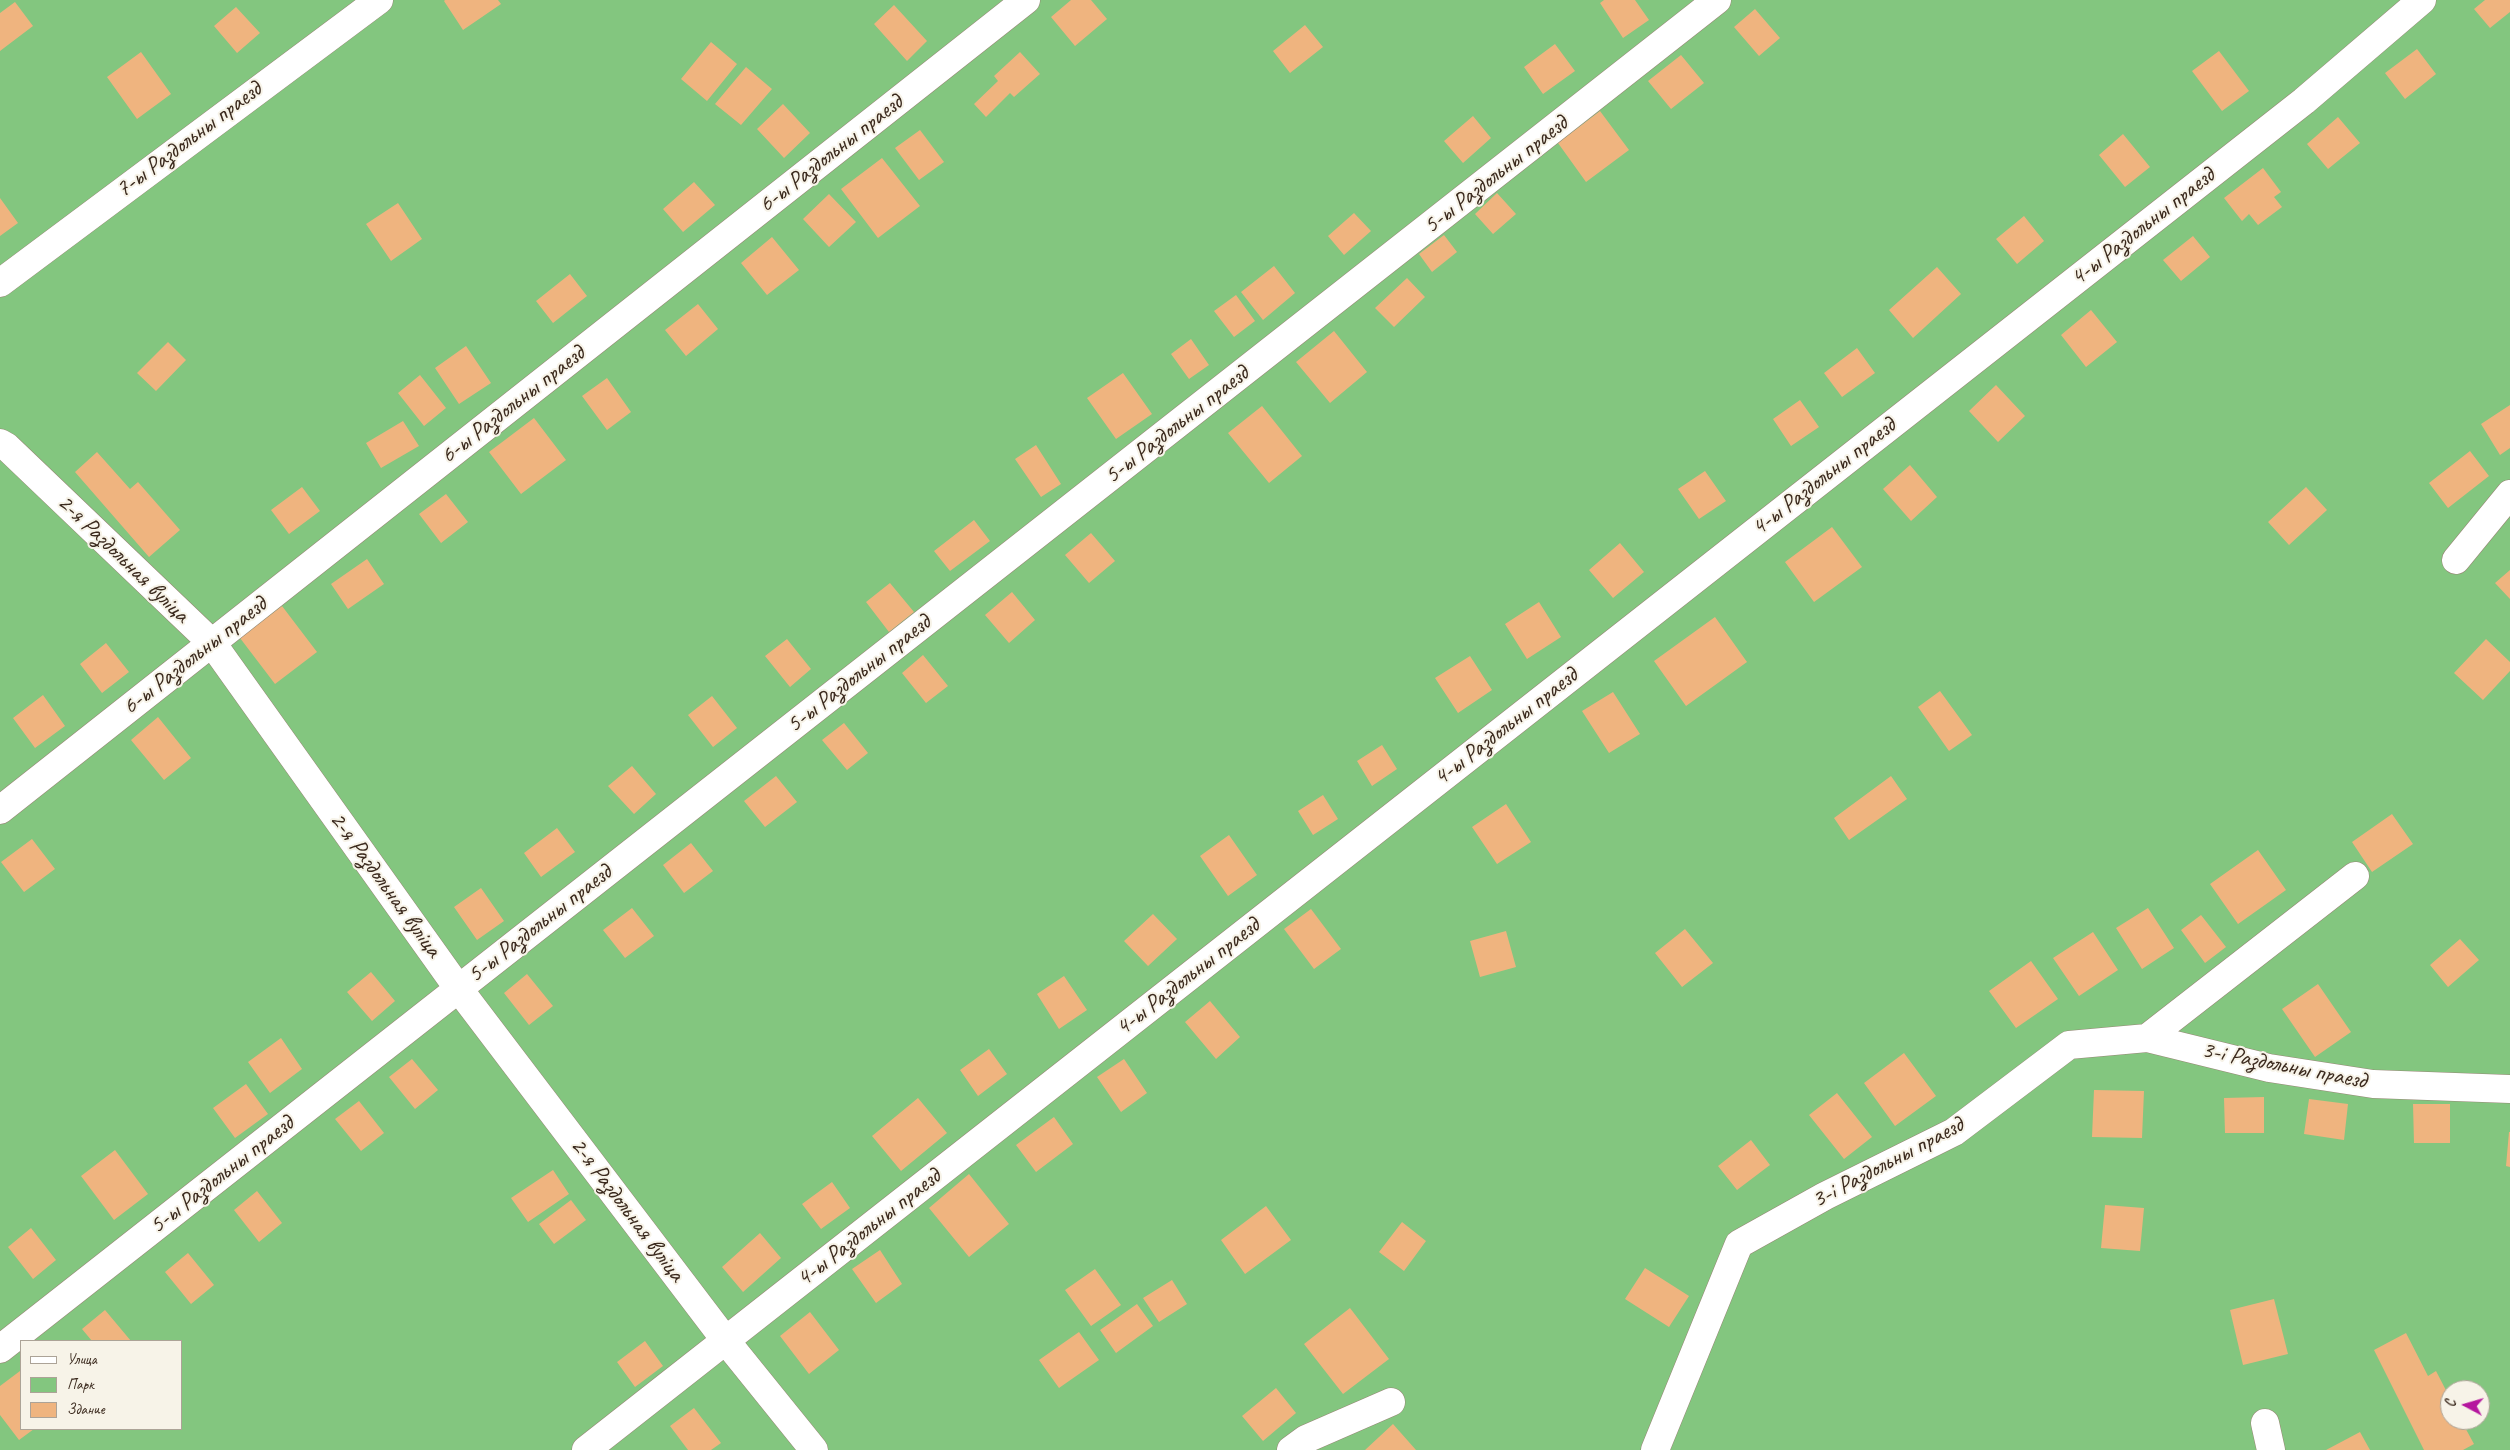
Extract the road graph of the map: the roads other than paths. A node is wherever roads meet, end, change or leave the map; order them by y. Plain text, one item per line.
1 (379, 0) edge
2 (1026, 0) edge
3 (1717, 0) edge
4 (2422, 0) edge
5 (0, 283) edge
6 (0, 443) edge
7 (2510, 494) edge
8 (2456, 560) dead end
9 (212, 643) junction
10 (0, 810) edge
11 (2355, 876) dead end
12 (458, 988) junction
13 (2147, 1038) junction
14 (2510, 1089) edge
15 (726, 1341) junction
16 (0, 1349) edge
17 (1391, 1402) dead end
18 (2265, 1423) dead end
19 (586, 1450) edge
20 (814, 1450) edge
21 (1291, 1450) edge
22 (1655, 1450) edge
23 (2271, 1450) edge

1 - 5 lane, 7-ы Раздольны праезд
2 - 9 lane, 6-ы Раздольны праезд
3 - 12 lane, 5-ы Раздольны праезд
4 - 15 lane, 4-ы Раздольны праезд
6 - 9 lane, 2-я Раздольная вуліца
7 - 8 lane
9 - 10 lane, 6-ы Раздольны праезд
9 - 12 lane, 2-я Раздольная вуліца
11 - 13 lane
12 - 15 lane, 2-я Раздольная вуліца
12 - 16 lane, 5-ы Раздольны праезд
13 - 14 lane, 3-і Раздольны праезд
13 - 22 lane, 3-і Раздольны праезд
15 - 19 lane, 4-ы Раздольны праезд
15 - 20 lane, 2-я Раздольная вуліца
17 - 21 lane
18 - 23 lane

